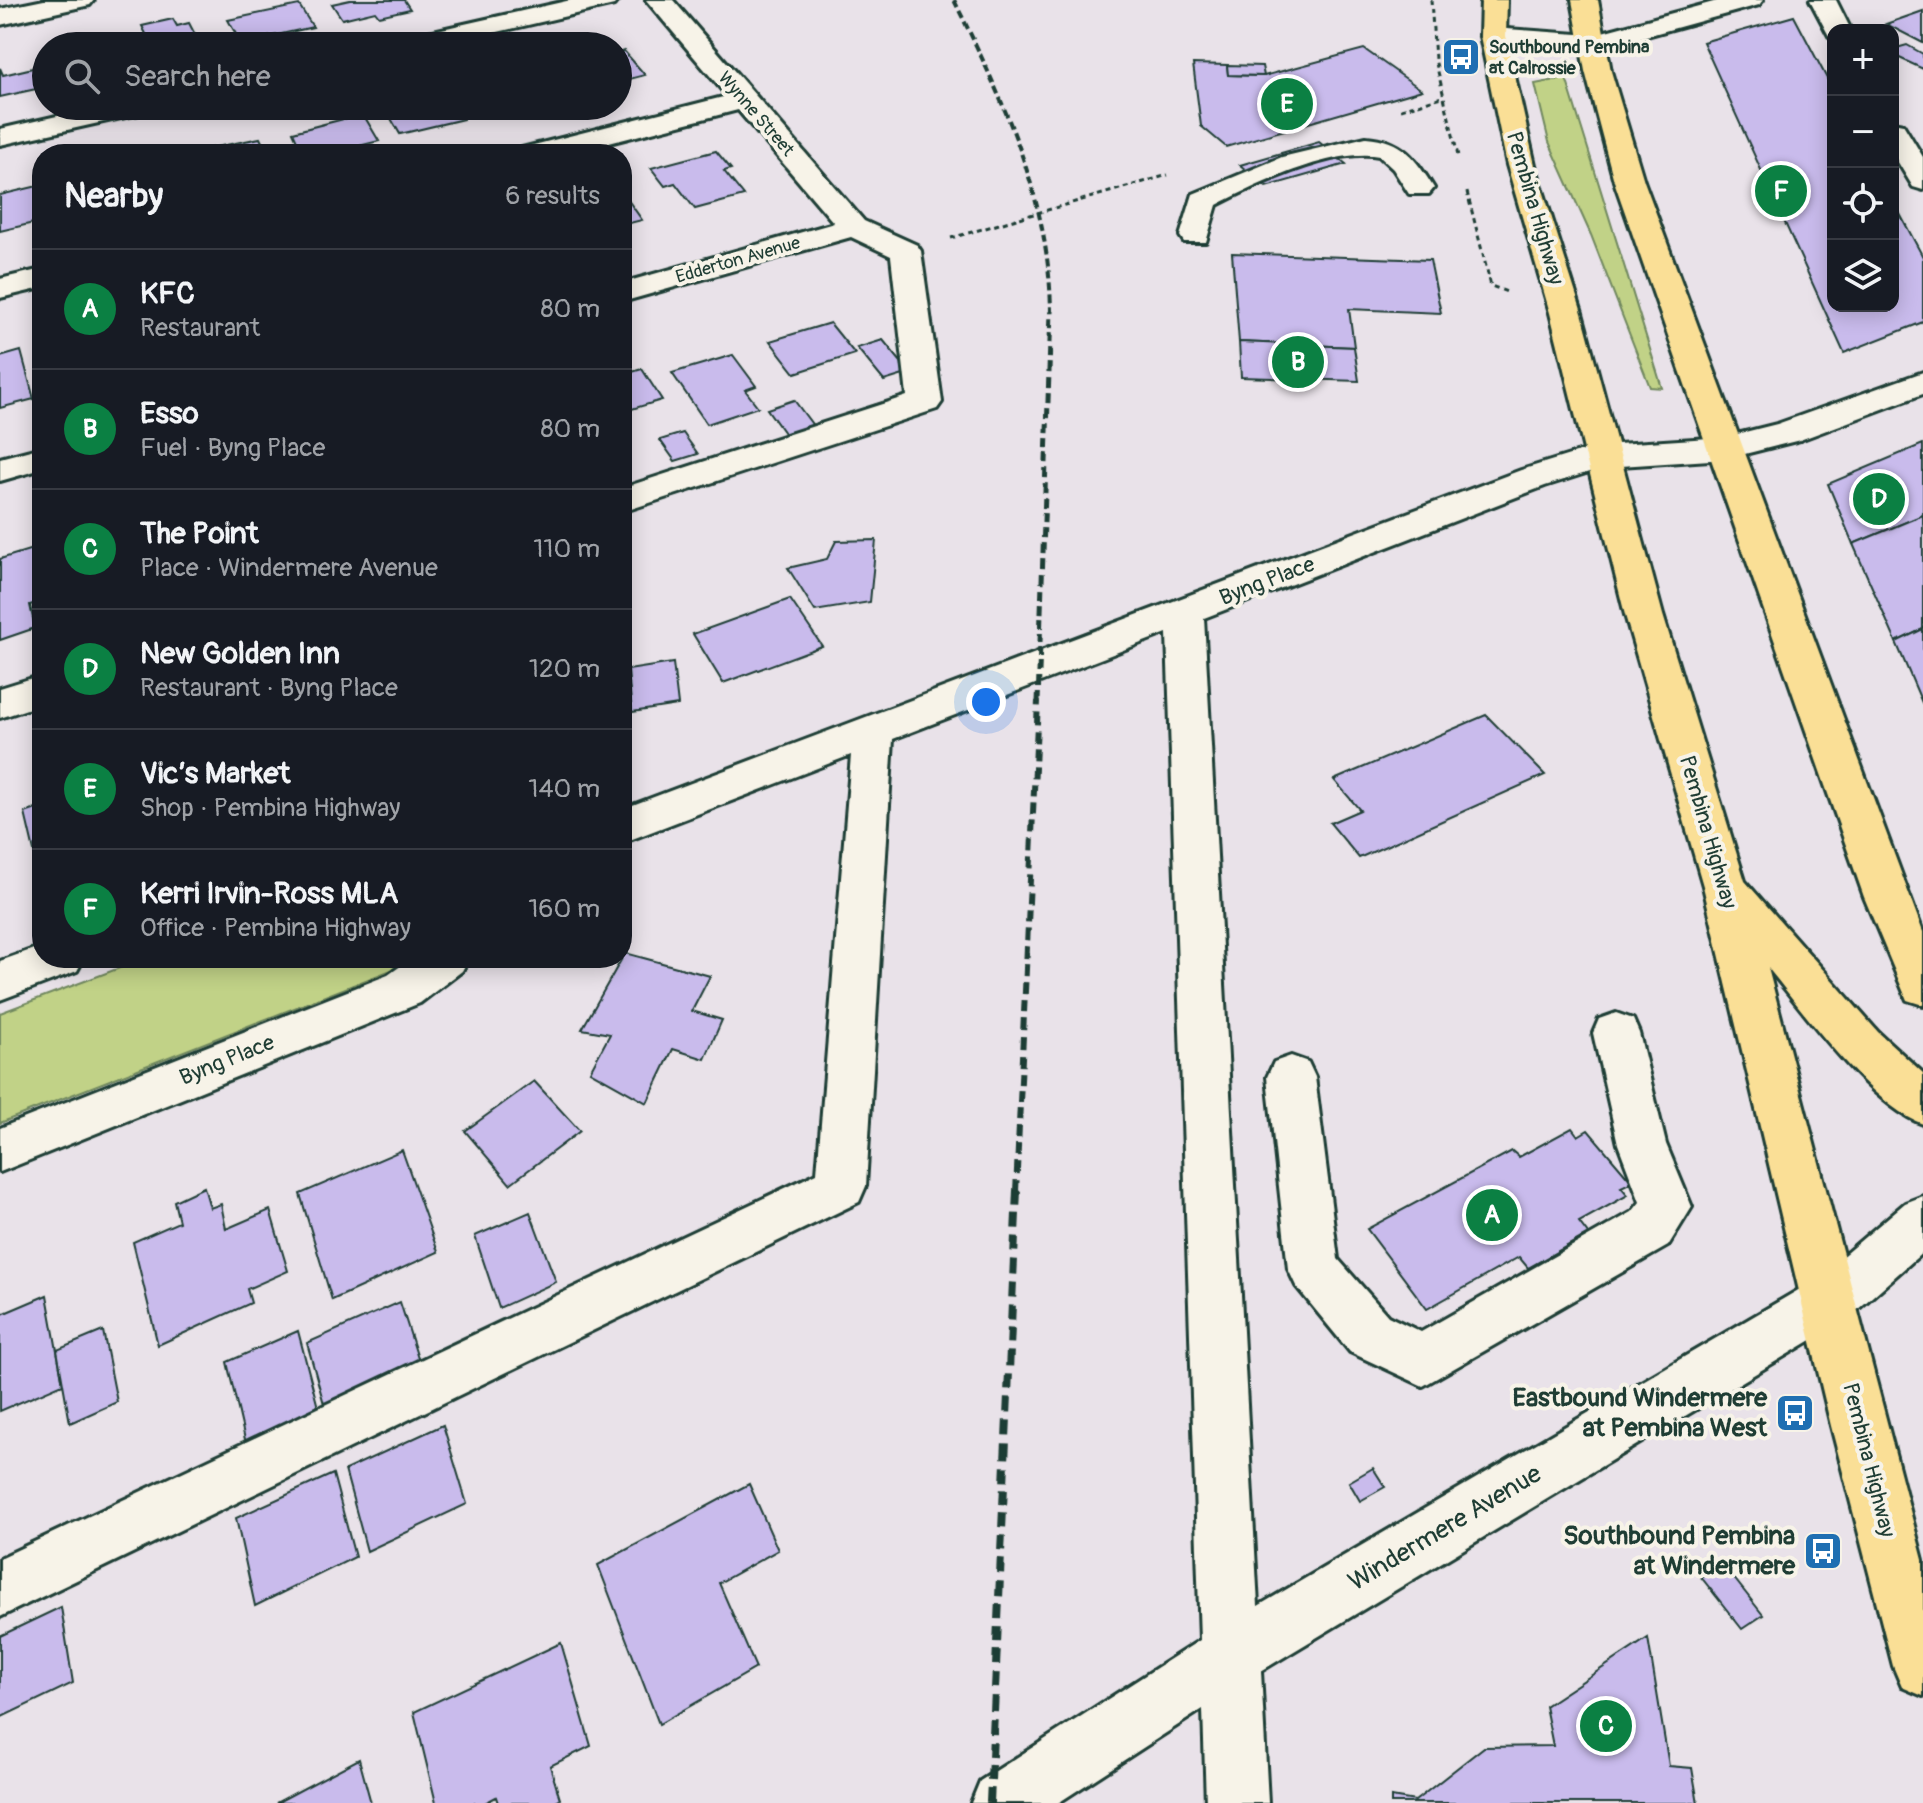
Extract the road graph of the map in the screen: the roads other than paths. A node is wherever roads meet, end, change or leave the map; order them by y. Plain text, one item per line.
1 (81, 0) edge
2 (605, 0) edge
3 (659, 0) edge
4 (1494, 0) edge
5 (1585, 0) edge
6 (1750, 0) edge
7 (1823, 0) edge
8 (0, 17) edge
9 (1835, 24) edge
10 (464, 32) edge
11 (1493, 36) junction
12 (1592, 43) junction
13 (744, 100) junction
14 (76, 120) edge
15 (1904, 131) edge
16 (0, 137) edge
17 (571, 144) edge
18 (1923, 181) edge
19 (1419, 188) dead end
20 (853, 227) junction
21 (1195, 236) dead end
22 (32, 281) edge
23 (0, 289) edge
24 (632, 290) edge
25 (1923, 382) edge
26 (1725, 448) junction
27 (1602, 456) junction
28 (32, 461) edge
29 (0, 470) edge
30 (632, 497) edge
31 (1185, 613) junction
32 (32, 692) edge
33 (0, 703) edge
34 (873, 729) junction
35 (632, 822) edge
36 (1725, 886) junction
37 (1886, 897) junction
38 (1923, 928) edge
39 (34, 968) edge
40 (432, 968) edge
41 (0, 981) edge
42 (1923, 986) edge
43 (1616, 1033) dead end
44 (1291, 1077) dead end
45 (1923, 1103) edge
46 (0, 1150) edge
47 (1923, 1220) edge
48 (1830, 1300) junction
49 (0, 1588) edge
50 (1230, 1656) junction
51 (1923, 1666) edge
52 (1002, 1803) edge
53 (1237, 1803) edge

1 - 8 street
2 - 10 street
3 - 13 street, Wynne Street
4 - 11 main road, Pembina Highway
5 - 12 main road
6 - 12 street
7 - 9 street
11 - 12 street
11 - 27 main road, Pembina Highway
12 - 26 main road
13 - 17 street
13 - 20 street, Wynne Street
14 - 16 street
15 - 18 street
19 - 21 street
20 - 24 street, Edderton Avenue
20 - 30 street
22 - 23 street
25 - 26 street, Byng Place
26 - 27 street, Byng Place
26 - 37 main road
27 - 31 street, Byng Place
27 - 36 main road, Pembina Highway
28 - 29 street
31 - 34 street, Byng Place
31 - 50 street
32 - 33 street
34 - 35 street, Byng Place
34 - 49 street
36 - 45 main road
36 - 48 main road, Pembina Highway
37 - 38 street
37 - 42 main road
39 - 41 street
40 - 46 street, Byng Place
43 - 44 street
47 - 48 street, Windermere Avenue
48 - 50 street, Windermere Avenue
48 - 51 main road, Pembina Highway
50 - 52 street, Windermere Avenue
50 - 53 street

